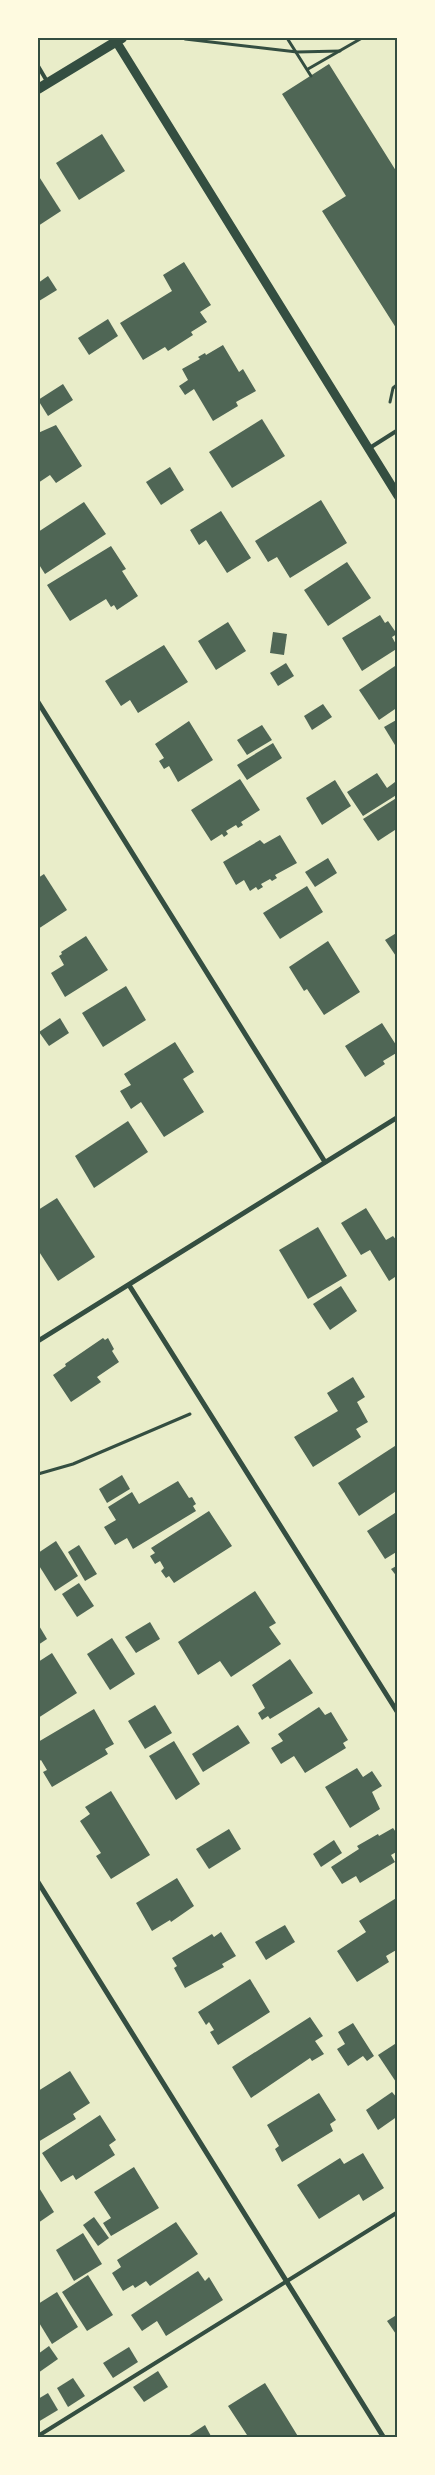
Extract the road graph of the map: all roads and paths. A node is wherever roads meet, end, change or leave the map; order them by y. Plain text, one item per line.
1 (287, 38) edge
2 (362, 38) edge
3 (117, 39) edge
4 (185, 39) edge
5 (340, 51) junction
6 (297, 52) junction
7 (38, 66) edge
8 (308, 69) junction
9 (311, 76) dead end
10 (48, 83) junction
11 (38, 89) edge
12 (398, 384) edge
13 (390, 402) dead end
14 (398, 430) edge
15 (368, 448) junction
16 (398, 496) edge
17 (38, 702) edge
18 (398, 1117) edge
19 (325, 1162) junction
20 (129, 1285) junction
21 (38, 1341) edge
22 (185, 1416) dead end
23 (38, 1474) edge
24 (398, 1713) edge
25 (38, 1882) edge
26 (398, 2212) edge
27 (286, 2281) junction
28 (38, 2436) edge
29 (384, 2438) edge

1 - 6 path
2 - 5 path
3 - 10 main road
3 - 15 street
4 - 6 path
5 - 6 path
5 - 8 path
6 - 8 path
7 - 10 lane
8 - 9 path
10 - 11 main road
12 - 13 path
14 - 15 lane
15 - 16 street
17 - 19 street
18 - 19 street
19 - 20 street
20 - 21 street
20 - 24 street
22 - 23 path
25 - 27 street
26 - 27 lane
27 - 28 lane
27 - 29 street

